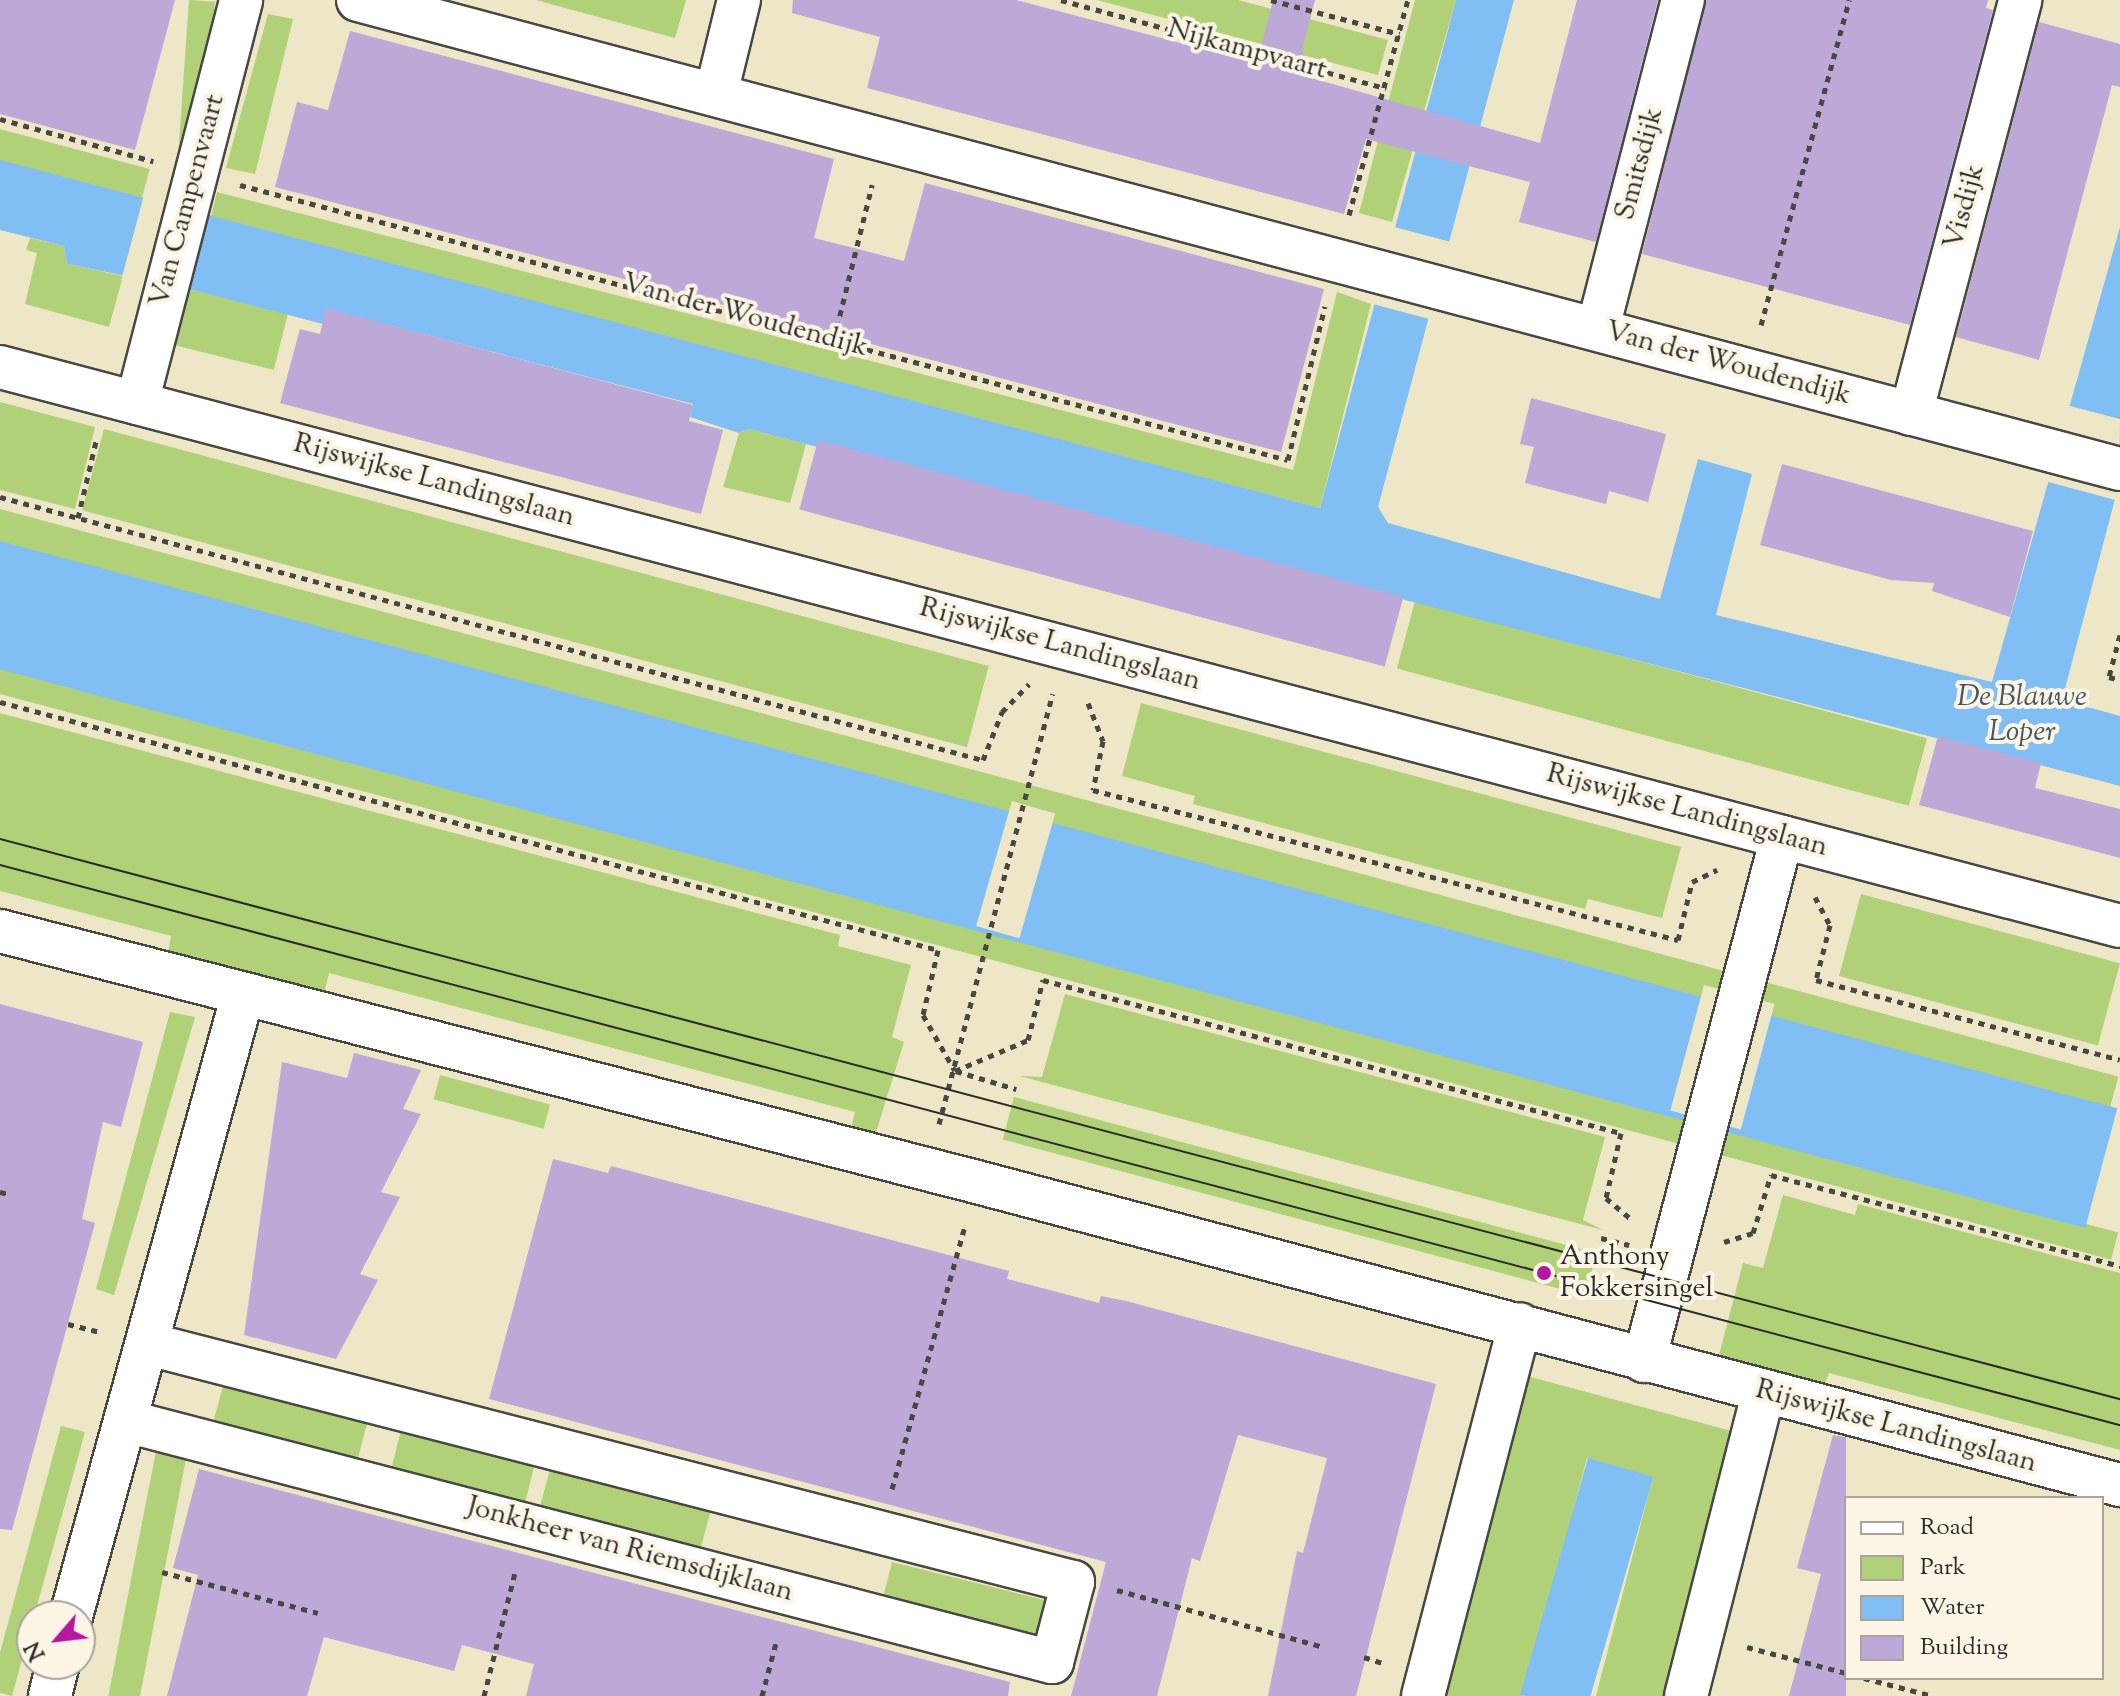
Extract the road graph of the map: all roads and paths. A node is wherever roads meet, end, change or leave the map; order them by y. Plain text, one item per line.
1 (241, 0) edge
2 (358, 0) edge
3 (739, 0) edge
4 (1061, 0) edge
5 (1271, 0) edge
6 (1408, 0) edge
7 (1683, 0) edge
8 (1849, 0) edge
9 (2020, 0) edge
10 (1400, 34) junction
11 (1386, 88) junction
12 (716, 94) junction
13 (0, 119) edge
14 (884, 138) junction
15 (194, 180) junction
16 (1340, 258) junction
17 (1598, 328) junction
18 (834, 339) junction
19 (0, 367) edge
20 (1750, 369) junction
21 (122, 399) junction
22 (1911, 414) junction
23 (2120, 469) edge
24 (0, 497) edge
25 (78, 518) junction
26 (2120, 635) edge
27 (1065, 646) junction
28 (2120, 680) edge
29 (0, 702) edge
30 (1046, 724) dead end
31 (1782, 837) junction
32 (2120, 926) edge
33 (0, 931) edge
34 (243, 994) junction
35 (2120, 1060) edge
36 (955, 1071) junction
37 (1016, 1089) dead end
38 (926, 1169) junction
39 (977, 1182) junction
40 (0, 1192) edge
41 (8, 1194) dead end
42 (1673, 1256) junction
43 (2120, 1266) edge
44 (1520, 1324) junction
45 (148, 1344) junction
46 (1644, 1361) junction
47 (1763, 1393) junction
48 (126, 1421) junction
49 (2120, 1485) edge
50 (880, 1533) junction
51 (162, 1572) dead end
52 (1073, 1582) junction
53 (76, 1600) edge
54 (318, 1613) dead end
55 (1321, 1646) dead end
56 (1742, 1646) dead end
57 (1844, 1672) edge
58 (1872, 1680) edge
59 (1423, 1696) edge
60 (1686, 1696) edge
61 (1933, 1696) edge

1 - 15 street, Van Campenvaart
2 - 12 street, Van der Woudendijk
3 - 12 street
4 - 11 path, Nijkampvaart
5 - 10 path, Nijkampvaart
6 - 10 path
7 - 17 street, Smitsdijk
8 - 20 path
9 - 22 street, Visdijk
10 - 11 path
11 - 16 path
12 - 14 street, Van der Woudendijk
13 - 15 path, Van der Woudendijk
14 - 16 street, Van der Woudendijk
14 - 18 path
15 - 18 path, Van der Woudendijk
15 - 21 street, Van Campenvaart
16 - 17 street, Van der Woudendijk
16 - 18 path, Van der Woudendijk
17 - 20 street, Van der Woudendijk
19 - 21 street, Rijswijkse Landingslaan
20 - 22 street, Van der Woudendijk
21 - 25 path
21 - 27 street, Rijswijkse Landingslaan
22 - 23 street, Van der Woudendijk
24 - 25 path
25 - 27 path
26 - 28 path
27 - 31 street, Rijswijkse Landingslaan
27 - 31 path
29 - 36 path
30 - 36 path
31 - 32 street, Rijswijkse Landingslaan
31 - 35 path
31 - 42 street
33 - 34 street, Rijswijkse Landingslaan
34 - 38 street, Rijswijkse Landingslaan
34 - 45 street
36 - 37 path
36 - 38 path
36 - 42 path
38 - 39 street, Rijswijkse Landingslaan
39 - 44 street, Rijswijkse Landingslaan
39 - 50 path
40 - 41 path
42 - 43 path
42 - 46 street
44 - 46 street, Rijswijkse Landingslaan
44 - 59 street
45 - 48 street
45 - 50 street
46 - 47 street, Rijswijkse Landingslaan
47 - 49 street, Rijswijkse Landingslaan
47 - 60 street
48 - 52 street, Jonkheer van Riemsdijklaan
48 - 53 street
50 - 52 street
51 - 54 path
52 - 55 path
56 - 57 path
58 - 61 path

